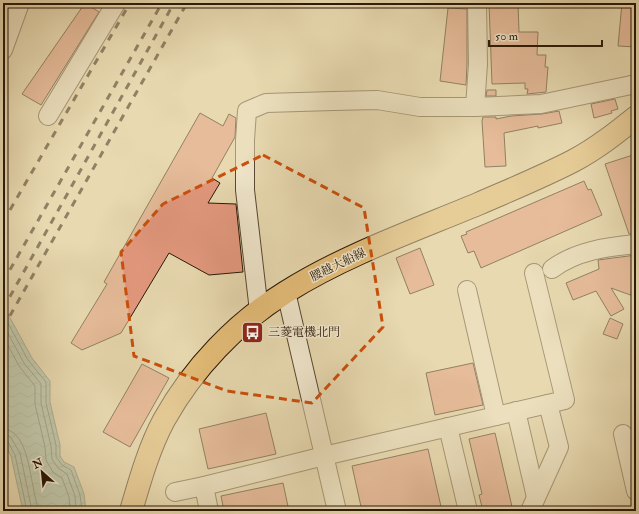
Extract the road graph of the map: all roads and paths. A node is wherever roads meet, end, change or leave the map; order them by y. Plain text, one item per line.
1 (20, 3) edge
2 (116, 3) edge
3 (477, 4) dead end
4 (3, 50) edge
5 (636, 84) edge
6 (475, 108) junction
7 (48, 116) dead end
8 (636, 117) edge
9 (636, 244) edge
10 (552, 269) dead end
11 (534, 273) dead end
12 (467, 290) dead end
13 (286, 292) junction
14 (259, 311) junction
15 (548, 404) junction
16 (516, 411) junction
17 (496, 416) junction
18 (448, 427) junction
19 (623, 434) dead end
20 (324, 456) junction
21 (204, 486) junction
22 (636, 491) edge
23 (175, 492) dead end
24 (533, 504) edge
25 (131, 511) edge
26 (209, 511) edge
27 (337, 511) edge
28 (468, 511) edge

1 - 4 street
2 - 7 street
3 - 6 street
5 - 6 street
6 - 14 street
8 - 13 main road, 腰越大船線
9 - 10 street
11 - 15 street
12 - 17 street
13 - 14 main road, 腰越大船線
13 - 20 street
14 - 25 main road, 腰越大船線
15 - 16 street
15 - 24 street
16 - 17 street
16 - 24 street
17 - 18 street
18 - 20 street
18 - 28 street
19 - 22 street
20 - 21 street
20 - 27 street
21 - 23 street
21 - 26 street

